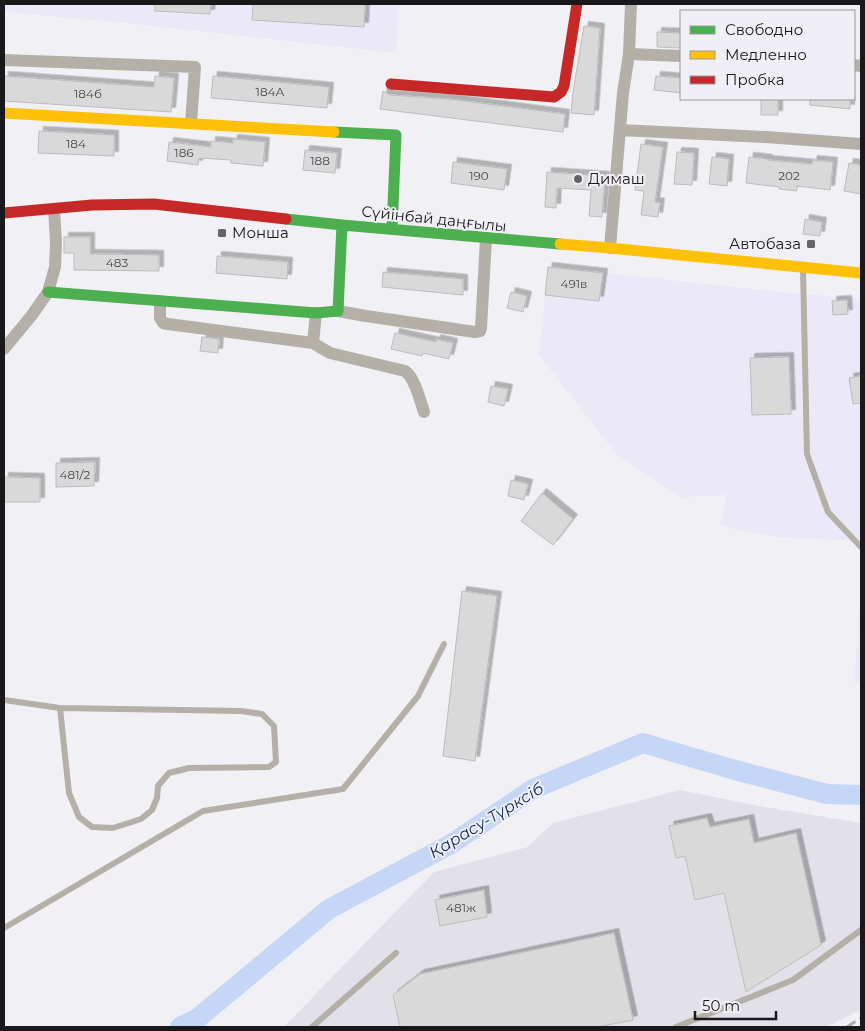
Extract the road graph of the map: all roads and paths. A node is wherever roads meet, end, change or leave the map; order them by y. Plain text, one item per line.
1 (577, 4) edge
2 (631, 4) edge
3 (629, 54) junction
4 (680, 56) edge
5 (4, 60) edge
6 (391, 84) dead end
7 (4, 113) edge
8 (191, 124) junction
9 (620, 130) junction
10 (861, 144) edge
11 (54, 209) junction
12 (4, 213) edge
13 (342, 225) junction
14 (392, 229) junction
15 (486, 238) junction
16 (610, 248) junction
17 (803, 268) junction
18 (861, 273) edge
19 (48, 292) junction
20 (160, 301) junction
21 (338, 310) junction
22 (316, 313) junction
23 (312, 343) junction
24 (4, 349) edge
25 (424, 412) dead end
26 (861, 547) edge
27 (444, 644) dead end
28 (4, 700) edge
29 (60, 708) junction
30 (4, 928) edge
31 (861, 930) edge
32 (396, 953) dead end
33 (312, 1027) edge
34 (676, 1027) edge

1 - 6 street
2 - 3 street
3 - 4 street
3 - 9 street
5 - 8 street
7 - 8 street
8 - 14 street
9 - 10 street
9 - 16 street
11 - 12 street, Сүйінбай даңғылы
11 - 13 street, Сүйінбай даңғылы
11 - 19 street
13 - 14 street, Сүйінбай даңғылы
13 - 21 street
14 - 15 street, Сүйінбай даңғылы
15 - 16 street, Сүйінбай даңғылы
15 - 21 street
16 - 17 street, Сүйінбай даңғылы
17 - 18 street, Сүйінбай даңғылы
17 - 26 lane
19 - 20 street
19 - 24 street
20 - 22 street
20 - 23 street
21 - 22 street
22 - 23 street
23 - 25 street
27 - 30 lane
28 - 29 lane
29 - 29 lane
31 - 34 lane
32 - 33 lane

